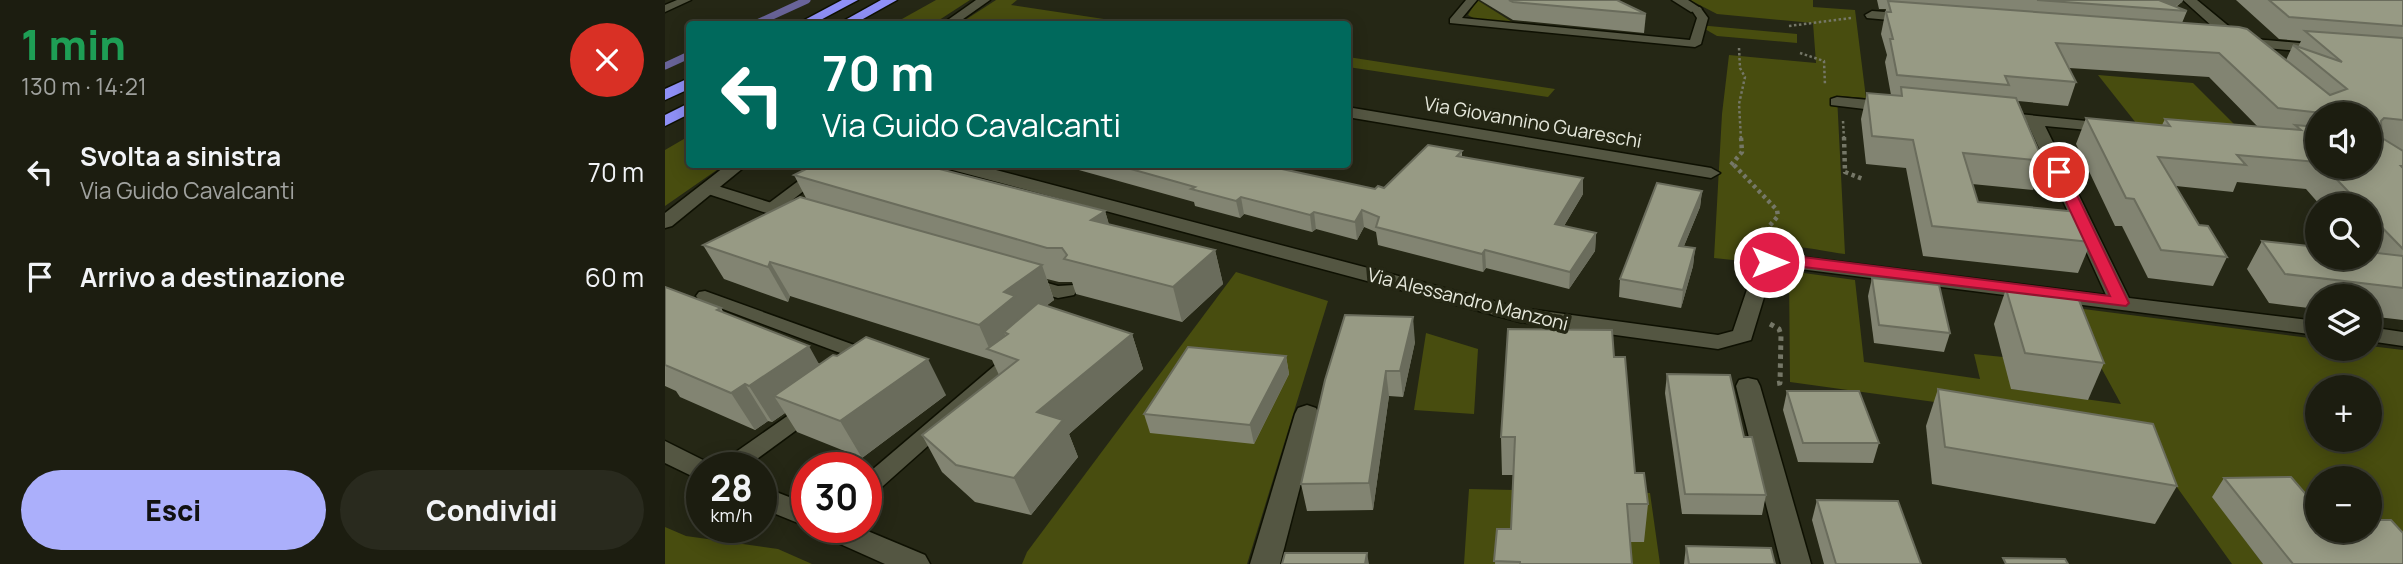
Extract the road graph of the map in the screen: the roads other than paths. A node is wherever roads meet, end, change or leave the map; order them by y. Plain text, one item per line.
1 (686, 0) edge
2 (852, 0) edge
3 (891, 0) edge
4 (985, 0) edge
5 (1472, 0) edge
6 (1678, 0) edge
7 (2189, 0) edge
8 (665, 9) edge
9 (1696, 9) joint
10 (1873, 15) road end
11 (1927, 19) edge
12 (810, 21) edge
13 (851, 21) edge
14 (953, 21) edge
15 (2212, 40) edge
16 (2239, 42) junction
17 (2335, 50) edge
18 (2255, 56) edge
19 (686, 84) edge
20 (665, 95) edge
21 (1839, 102) road end
22 (1905, 108) edge
23 (686, 110) edge
24 (1351, 113) edge
25 (1982, 115) edge
26 (2034, 120) junction
27 (665, 121) edge
28 (2129, 129) edge
29 (735, 168) edge
30 (826, 168) edge
31 (966, 168) edge
32 (1711, 173) road end
33 (708, 188) junction
34 (771, 209) junction
35 (665, 222) edge
36 (823, 224) edge
37 (1007, 278) edge
38 (1066, 290) dead end
39 (705, 296) dead end
40 (2121, 303) junction
41 (2305, 326) edge
42 (2382, 336) edge
43 (2403, 339) edge
44 (1028, 346) edge
45 (857, 375) edge
46 (1748, 386) dead end
47 (828, 397) edge
48 (1307, 414) dead end
49 (665, 451) edge
50 (752, 452) edge
51 (665, 460) edge
52 (686, 463) edge
53 (686, 466) edge
54 (882, 474) edge
55 (861, 543) edge
56 (889, 557) edge
57 (915, 564) edge
58 (1265, 564) edge
59 (1796, 564) edge

1 - 8 lane
2 - 12 highway
3 - 13 highway
4 - 14 street
5 - 9 lane
6 - 9 street
7 - 16 street
10 - 11 street
15 - 16 street
16 - 17 street
16 - 18 street
19 - 20 highway
21 - 22 street
23 - 27 highway
24 - 32 street, Via Giovannino Guareschi
25 - 26 street
26 - 28 street
26 - 40 street
29 - 33 street
30 - 34 lane
31 - 40 street, Via Alessandro Manzoni
33 - 34 street
33 - 35 street
34 - 36 street
37 - 38 street
39 - 45 lane
40 - 41 street, Via Alessandro Manzoni
42 - 43 street
44 - 54 lane
46 - 59 street
47 - 50 lane
48 - 58 street
49 - 52 street
51 - 53 street
55 - 56 street
56 - 57 street

